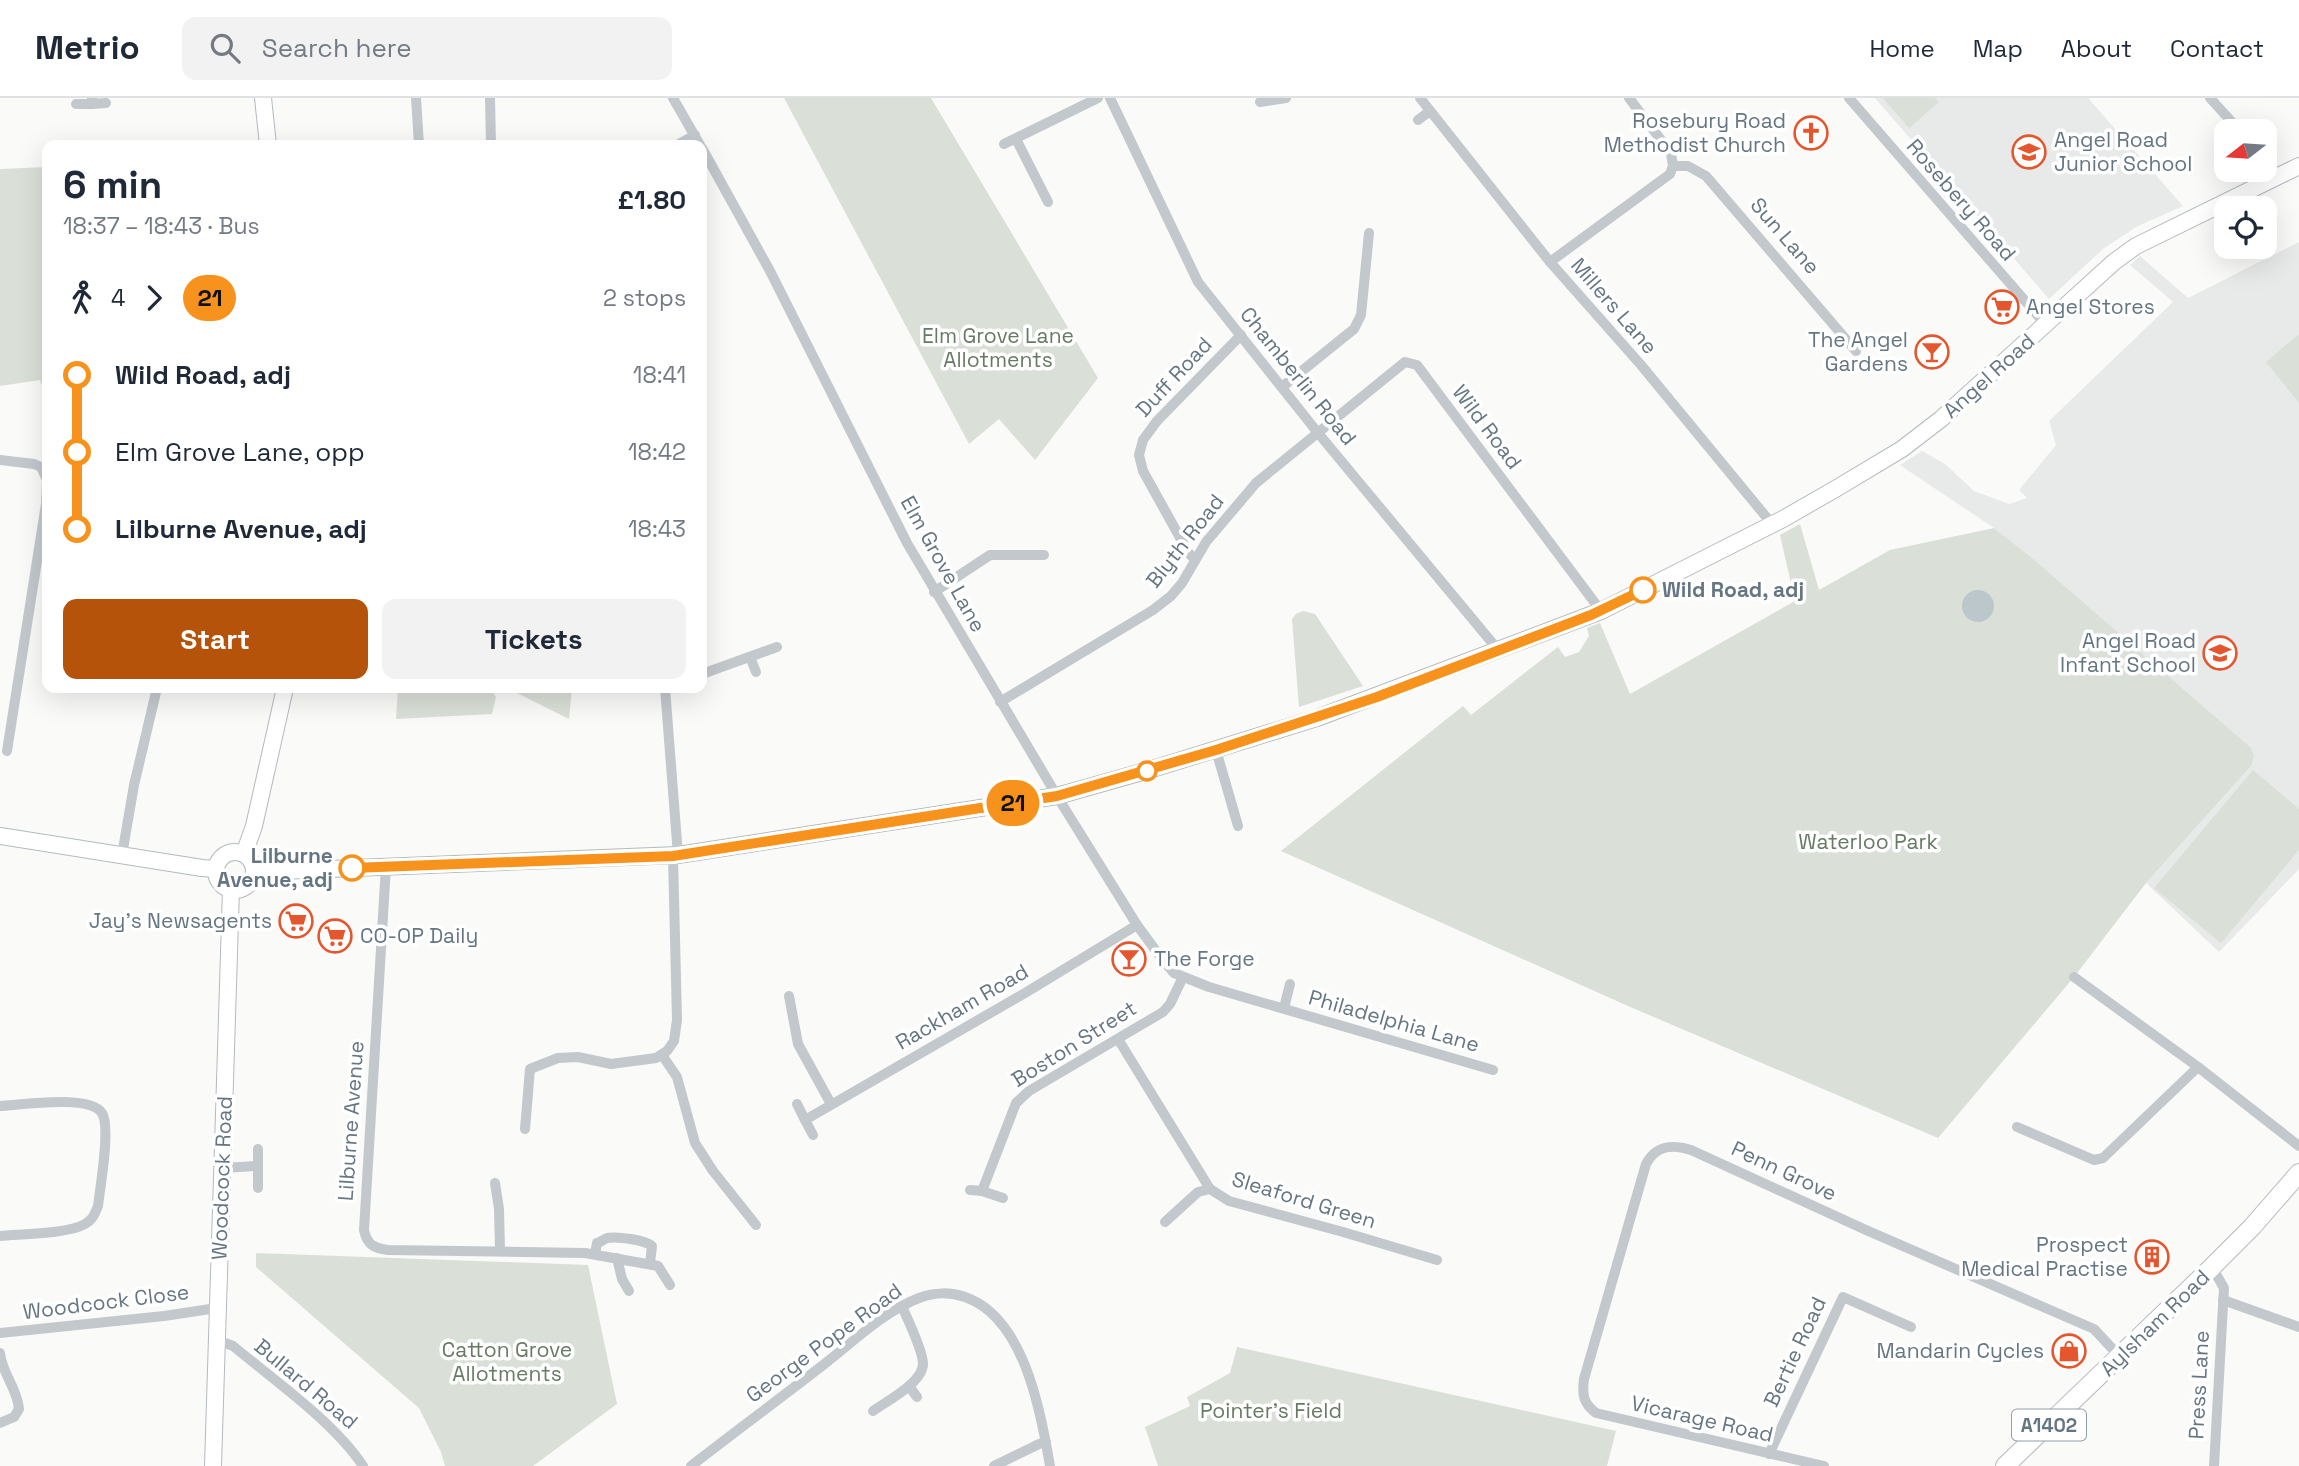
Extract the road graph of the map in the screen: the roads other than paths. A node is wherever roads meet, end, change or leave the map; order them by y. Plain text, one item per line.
1 (263, 98) edge
2 (416, 98) edge
3 (489, 98) edge
4 (673, 98) edge
5 (1098, 98) edge
6 (1110, 98) edge
7 (1286, 98) edge
8 (1420, 98) edge
9 (1629, 98) edge
10 (1849, 98) edge
11 (2210, 98) edge
12 (92, 101) edge
13 (106, 103) dead end
14 (1260, 103) dead end
15 (76, 104) dead end
16 (1430, 111) junction
17 (2229, 119) edge
18 (1418, 120) dead end
19 (1016, 139) junction
20 (267, 140) edge
21 (419, 140) edge
22 (491, 140) edge
23 (697, 140) edge
24 (1004, 144) dead end
25 (707, 157) edge
26 (1673, 166) junction
27 (2299, 166) edge
28 (2278, 176) joint
29 (1048, 202) dead end
30 (1369, 233) dead end
31 (1550, 262) junction
32 (2046, 325) junction
33 (1241, 335) junction
34 (1856, 351) dead end
35 (1282, 387) junction
36 (1318, 433) junction
37 (0, 460) edge
38 (42, 464) edge
39 (1782, 524) junction
40 (42, 525) edge
41 (1044, 555) dead end
42 (1195, 560) junction
43 (934, 592) junction
44 (1601, 611) junction
45 (777, 647) dead end
46 (1499, 651) junction
47 (750, 657) junction
48 (707, 672) edge
49 (756, 672) dead end
50 (155, 693) edge
51 (284, 693) edge
52 (665, 693) edge
53 (1000, 702) junction
54 (5, 722) edge
55 (1216, 750) junction
56 (7, 751) dead end
57 (1057, 796) junction
58 (1238, 826) dead end
59 (0, 836) edge
60 (244, 854) junction
61 (122, 855) junction
62 (676, 856) junction
63 (386, 866) junction
64 (216, 869) junction
65 (254, 872) junction
66 (231, 889) junction
67 (1137, 925) junction
68 (1183, 977) junction
69 (2074, 977) dead end
70 (1290, 984) dead end
71 (789, 996) dead end
72 (1284, 1008) junction
73 (1118, 1039) junction
74 (662, 1055) junction
75 (2198, 1067) junction
76 (1493, 1070) dead end
77 (797, 1104) dead end
78 (831, 1104) junction
79 (0, 1106) edge
80 (805, 1120) junction
81 (2018, 1127) dead end
82 (525, 1129) dead end
83 (813, 1135) dead end
84 (2299, 1146) edge
85 (258, 1149) dead end
86 (258, 1166) junction
87 (223, 1168) junction
88 (2299, 1174) edge
89 (495, 1183) dead end
90 (258, 1188) dead end
91 (1210, 1189) junction
92 (970, 1190) dead end
93 (982, 1191) junction
94 (1003, 1198) dead end
95 (1165, 1222) dead end
96 (756, 1225) dead end
97 (0, 1236) edge
98 (500, 1251) junction
99 (595, 1255) junction
100 (617, 1258) junction
101 (1437, 1260) dead end
102 (650, 1264) junction
103 (2212, 1268) junction
104 (670, 1286) dead end
105 (629, 1291) dead end
106 (2223, 1300) junction
107 (902, 1306) junction
108 (217, 1308) junction
109 (1911, 1327) dead end
110 (2299, 1327) edge
111 (0, 1333) edge
112 (216, 1343) junction
113 (0, 1353) edge
114 (2120, 1357) junction
115 (909, 1386) junction
116 (1582, 1394) joint
117 (917, 1397) dead end
118 (873, 1411) dead end
119 (0, 1423) edge
120 (1046, 1442) junction
121 (1769, 1454) junction
122 (213, 1466) edge
123 (363, 1466) edge
124 (691, 1466) edge
125 (994, 1466) edge
126 (1050, 1466) edge
127 (1824, 1466) edge
128 (2005, 1466) edge
129 (2214, 1466) edge

1 - 20 street
2 - 21 street
3 - 22 street
4 - 23 street, Elm Grove Lane
5 - 19 street
6 - 33 street, Chamberlin Road
7 - 14 street
8 - 16 street, Millers Lane
9 - 26 street
10 - 32 street, Rosebery Road
11 - 17 street
12 - 13 street
12 - 15 street
16 - 18 street
16 - 31 street, Millers Lane
19 - 24 street
19 - 29 street
25 - 43 street, Elm Grove Lane
26 - 31 street
26 - 34 street, Sun Lane
27 - 28 street, Angel Road
28 - 32 street, Angel Road
30 - 35 street
31 - 39 street, Millers Lane
32 - 39 street, Angel Road
33 - 35 street, Chamberlin Road
33 - 42 street, Duff Road
35 - 36 street, Chamberlin Road
36 - 42 street, Blyth Road
36 - 44 street, Wild Road
36 - 46 street, Chamberlin Road
37 - 38 street
39 - 44 street, Angel Road
40 - 54 street
41 - 43 street
42 - 53 street, Blyth Road
43 - 53 street, Elm Grove Lane
44 - 46 street, Angel Road
45 - 47 street
46 - 55 street, Angel Road
47 - 48 street
47 - 49 street
50 - 61 street
51 - 60 street
52 - 62 street
53 - 57 street, Elm Grove Lane
54 - 56 street
55 - 57 street, Angel Road
55 - 58 street
57 - 62 street, Angel Road
57 - 67 street, Elm Grove Lane
59 - 61 street
60 - 64 street
60 - 65 street
61 - 64 street
62 - 63 street, Angel Road
62 - 74 street
63 - 65 street, Angel Road
63 - 98 street, Lilburne Avenue
64 - 66 street
65 - 66 street
66 - 87 street, Woodcock Road
67 - 68 street, Elm Grove Lane
67 - 78 street, Rackham Road
68 - 72 street, Philadelphia Lane
68 - 73 street, Boston Street
69 - 75 street
70 - 72 street, Philadelphia Lane
71 - 78 street
72 - 76 street, Philadelphia Lane
73 - 91 street, Sleaford Green
73 - 93 street, Boston Street
74 - 82 street
74 - 96 street
75 - 81 street
75 - 84 street
77 - 80 street
78 - 80 street, Rackham Road
79 - 97 street
80 - 83 street
85 - 86 street
86 - 87 street
86 - 90 street
87 - 108 street, Woodcock Road
88 - 103 main road, Aylsham Road / A1402
89 - 98 street
91 - 95 street
91 - 101 street, Sleaford Green
92 - 93 street
93 - 94 street
98 - 99 street, Lilburne Avenue
99 - 100 street, Lilburne Avenue
99 - 102 street
100 - 102 street, Lilburne Avenue
100 - 105 street
102 - 104 street
103 - 106 street, Press Lane
103 - 114 main road, Aylsham Road / A1402
106 - 110 street
106 - 129 street, Press Lane
107 - 115 street
107 - 120 street, George Pope Road
107 - 124 street, George Pope Road
108 - 111 street, Woodcock Close
108 - 112 street, Woodcock Road
109 - 121 street, Bertie Road
112 - 122 street, Woodcock Road
112 - 123 street, Bullard Road
113 - 119 street
114 - 116 street, Penn Grove
114 - 128 main road, Aylsham Road / A1402
115 - 117 street
115 - 118 street
116 - 121 street, Vicarage Road
120 - 125 street
120 - 126 street, George Pope Road
121 - 127 street, Vicarage Road

